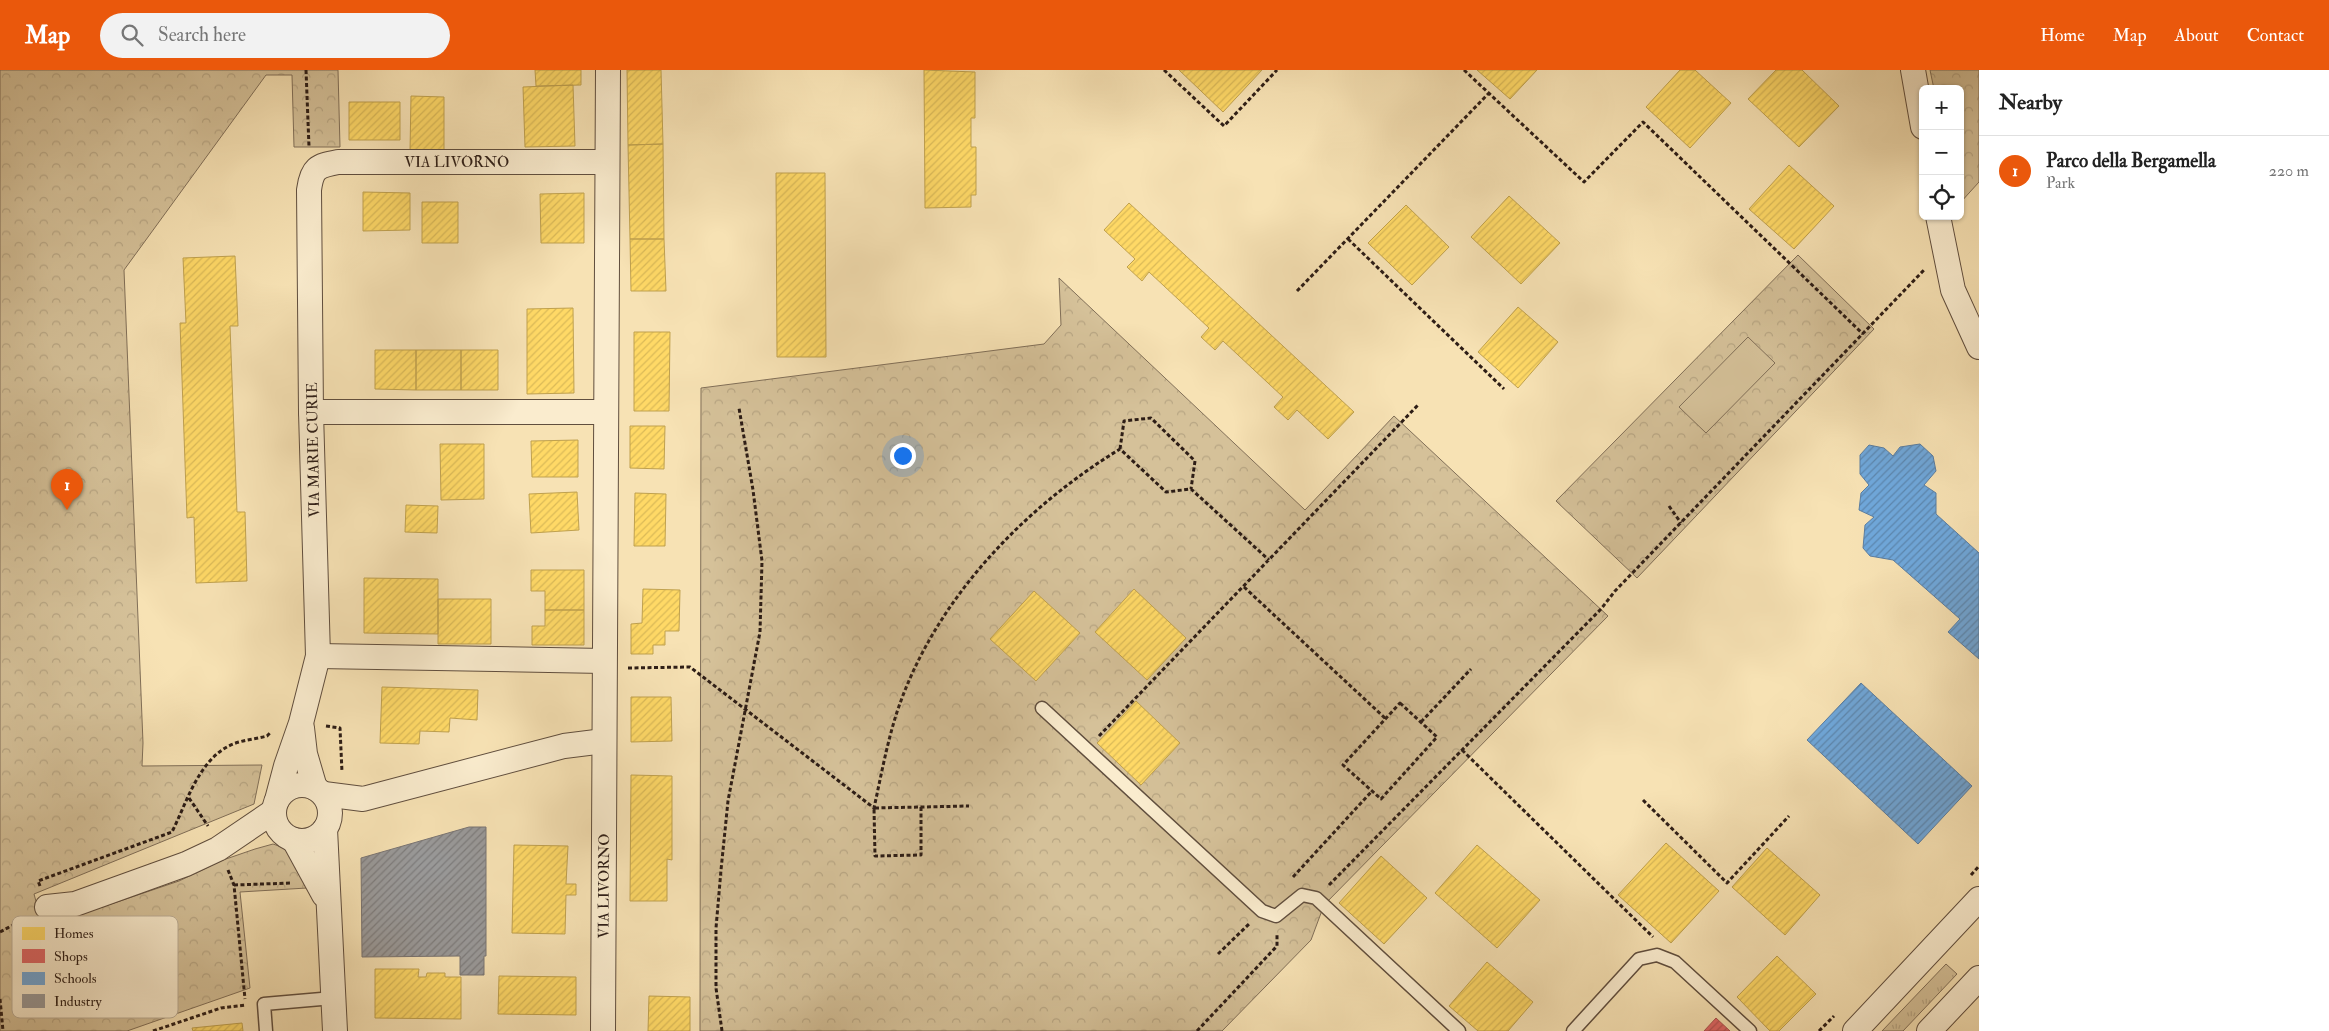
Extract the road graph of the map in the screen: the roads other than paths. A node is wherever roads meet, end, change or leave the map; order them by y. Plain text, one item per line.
1 (608, 70) edge
2 (1913, 70) edge
3 (1919, 104) edge
4 (607, 162) junction
5 (311, 175) joint
6 (1939, 220) edge
7 (1979, 348) edge
8 (311, 412) junction
9 (606, 412) junction
10 (318, 656) junction
11 (604, 661) junction
12 (1042, 708) dead end
13 (301, 724) junction
14 (604, 741) junction
15 (327, 788) junction
16 (363, 799) junction
17 (276, 806) junction
18 (327, 827) junction
19 (292, 839) junction
20 (218, 849) junction
21 (1979, 899) edge
22 (328, 906) junction
23 (47, 907) road end
24 (1979, 978) edge
25 (333, 998) junction
26 (266, 1031) edge
27 (335, 1031) edge
28 (602, 1031) edge
29 (1459, 1031) edge
30 (1573, 1031) edge
31 (1750, 1031) edge
32 (1855, 1031) edge
33 (1929, 1031) edge

1 - 4 street, VIA LIVORNO
2 - 3 street
4 - 5 street, VIA LIVORNO
4 - 9 street, VIA LIVORNO
5 - 8 street, VIA MARIE CURIE
6 - 7 street
8 - 9 street
8 - 10 street, VIA MARIE CURIE
9 - 11 street, VIA LIVORNO
10 - 11 street
10 - 13 street, VIA MARIE CURIE
11 - 14 street, VIA LIVORNO
12 - 29 lane
13 - 15 street, VIA MARIE CURIE
13 - 17 street, VIA MARIE CURIE
14 - 16 street
14 - 28 street, VIA LIVORNO
15 - 16 street
15 - 17 street
15 - 18 street
16 - 18 street
17 - 19 street
17 - 20 street
18 - 19 street
18 - 22 street
19 - 20 street
19 - 22 street
20 - 23 street
21 - 32 street
22 - 25 street
24 - 33 street
25 - 26 lane
25 - 27 street
30 - 31 lane

